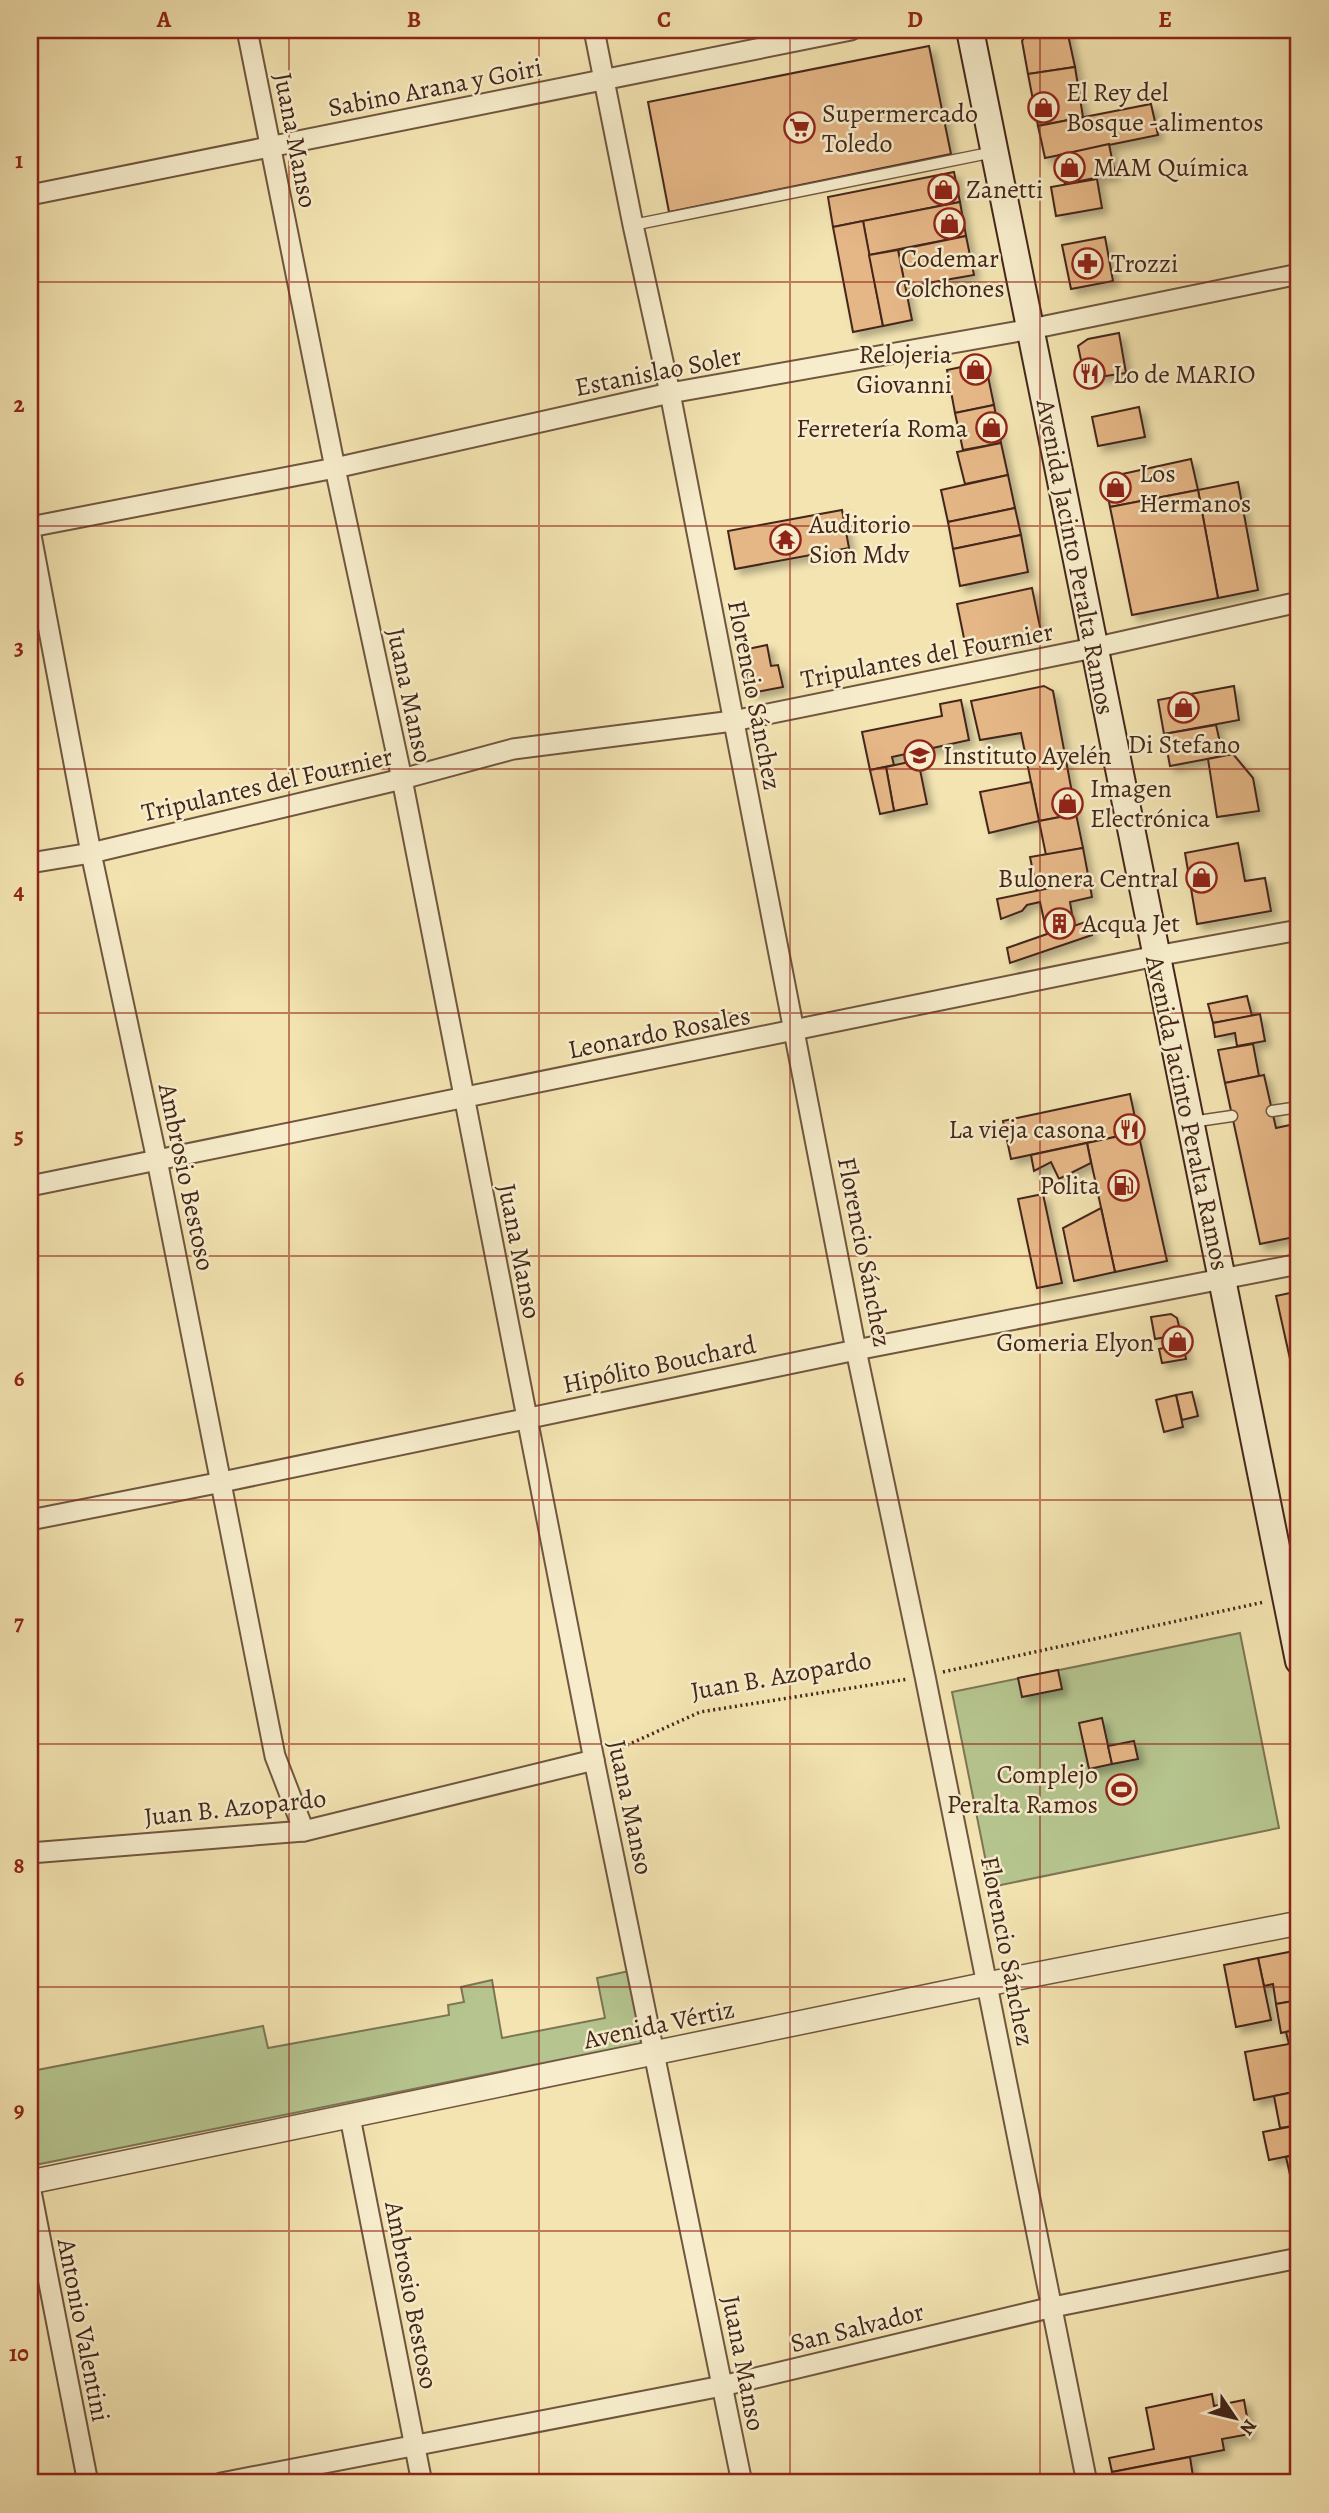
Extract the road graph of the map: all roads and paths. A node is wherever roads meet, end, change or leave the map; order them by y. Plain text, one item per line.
1 (247, 30) edge
2 (594, 30) edge
3 (851, 30) edge
4 (970, 30) edge
5 (604, 81) junction
6 (271, 146) junction
7 (995, 152) junction
8 (30, 195) edge
9 (633, 225) junction
10 (1299, 274) edge
11 (1031, 329) junction
12 (670, 393) junction
13 (335, 468) junction
14 (30, 529) edge
15 (1299, 602) edge
16 (1093, 648) junction
17 (733, 720) junction
18 (402, 779) junction
19 (91, 853) junction
20 (30, 863) edge
21 (1299, 930) edge
22 (1156, 956) junction
23 (796, 1031) junction
24 (463, 1098) junction
25 (1299, 1107) edge
26 (1272, 1111) dead end
27 (1232, 1116) dead end
28 (1191, 1122) junction
29 (158, 1160) junction
30 (30, 1186) edge
31 (1299, 1264) edge
32 (1223, 1279) junction
33 (856, 1350) junction
34 (527, 1419) junction
35 (222, 1482) junction
36 (30, 1520) edge
37 (1293, 1596) edge
38 (1299, 1661) edge
39 (925, 1676) junction
40 (594, 1760) junction
41 (303, 1831) junction
42 (30, 1853) edge
43 (1299, 1923) edge
44 (988, 1984) junction
45 (655, 2053) junction
46 (350, 2117) junction
47 (30, 2184) edge
48 (1299, 2258) edge
49 (1053, 2307) junction
50 (722, 2386) junction
51 (415, 2445) junction
52 (88, 2483) edge
53 (220, 2483) edge
54 (422, 2483) edge
55 (742, 2483) edge
56 (1087, 2483) edge

1 - 6 street, Juana Manso
2 - 5 street, Florencio Sánchez
3 - 5 street, Sabino Arana y Goiri
4 - 7 main road, Avenida Jacinto Peralta Ramos
5 - 6 street, Sabino Arana y Goiri
5 - 9 street, Florencio Sánchez
6 - 8 street, Sabino Arana y Goiri
6 - 13 street, Juana Manso
7 - 9 lane
7 - 11 main road, Avenida Jacinto Peralta Ramos
9 - 12 street, Florencio Sánchez
10 - 11 street, Estanislao Soler
11 - 12 street, Estanislao Soler
11 - 16 main road, Avenida Jacinto Peralta Ramos
12 - 13 street, Estanislao Soler
12 - 17 street, Florencio Sánchez
13 - 14 street, Estanislao Soler
13 - 18 street, Juana Manso
14 - 19 street, Ambrosio Bestoso
15 - 16 street, Tripulantes del Fournier
16 - 17 street, Tripulantes del Fournier
16 - 22 main road, Avenida Jacinto Peralta Ramos
17 - 18 street, Tripulantes del Fournier
17 - 23 street, Florencio Sánchez
18 - 19 street, Tripulantes del Fournier
18 - 24 street, Juana Manso
19 - 20 street, Tripulantes del Fournier
19 - 29 street, Ambrosio Bestoso
21 - 22 street, Leonardo Rosales
22 - 23 street, Leonardo Rosales
22 - 28 main road, Avenida Jacinto Peralta Ramos
23 - 24 street, Leonardo Rosales
23 - 33 street, Florencio Sánchez
24 - 29 street, Leonardo Rosales
24 - 34 street, Juana Manso
25 - 26 lane
27 - 28 lane
28 - 32 main road, Avenida Jacinto Peralta Ramos
29 - 30 street, Leonardo Rosales
29 - 35 street, Ambrosio Bestoso
31 - 32 street, Hipólito Bouchard
32 - 33 street, Hipólito Bouchard
32 - 37 main road, Avenida Jacinto Peralta Ramos
33 - 34 street, Hipólito Bouchard
33 - 39 street, Florencio Sánchez
34 - 35 street, Hipólito Bouchard
34 - 40 street, Juana Manso
35 - 36 street, Hipólito Bouchard
35 - 41 street, Ambrosio Bestoso
37 - 38 main road, Avenida Jacinto Peralta Ramos
37 - 39 path, Juan B. Azopardo
39 - 40 path, Juan B. Azopardo
39 - 44 street, Florencio Sánchez
40 - 41 street, Juan B. Azopardo
40 - 45 street, Juana Manso
41 - 42 street, Juan B. Azopardo
43 - 44 street, Avenida Vértiz
44 - 45 street, Avenida Vértiz
44 - 49 street, Florencio Sánchez
45 - 46 street, Avenida Vértiz
45 - 50 street, Juana Manso
46 - 47 street, Avenida Vértiz
46 - 51 street, Ambrosio Bestoso
47 - 52 street, Antonio Valentini
48 - 49 street, San Salvador
49 - 50 street, San Salvador
49 - 56 street, Florencio Sánchez
50 - 51 street, San Salvador
50 - 55 street, Juana Manso
51 - 53 street, San Salvador
51 - 54 street, Ambrosio Bestoso

